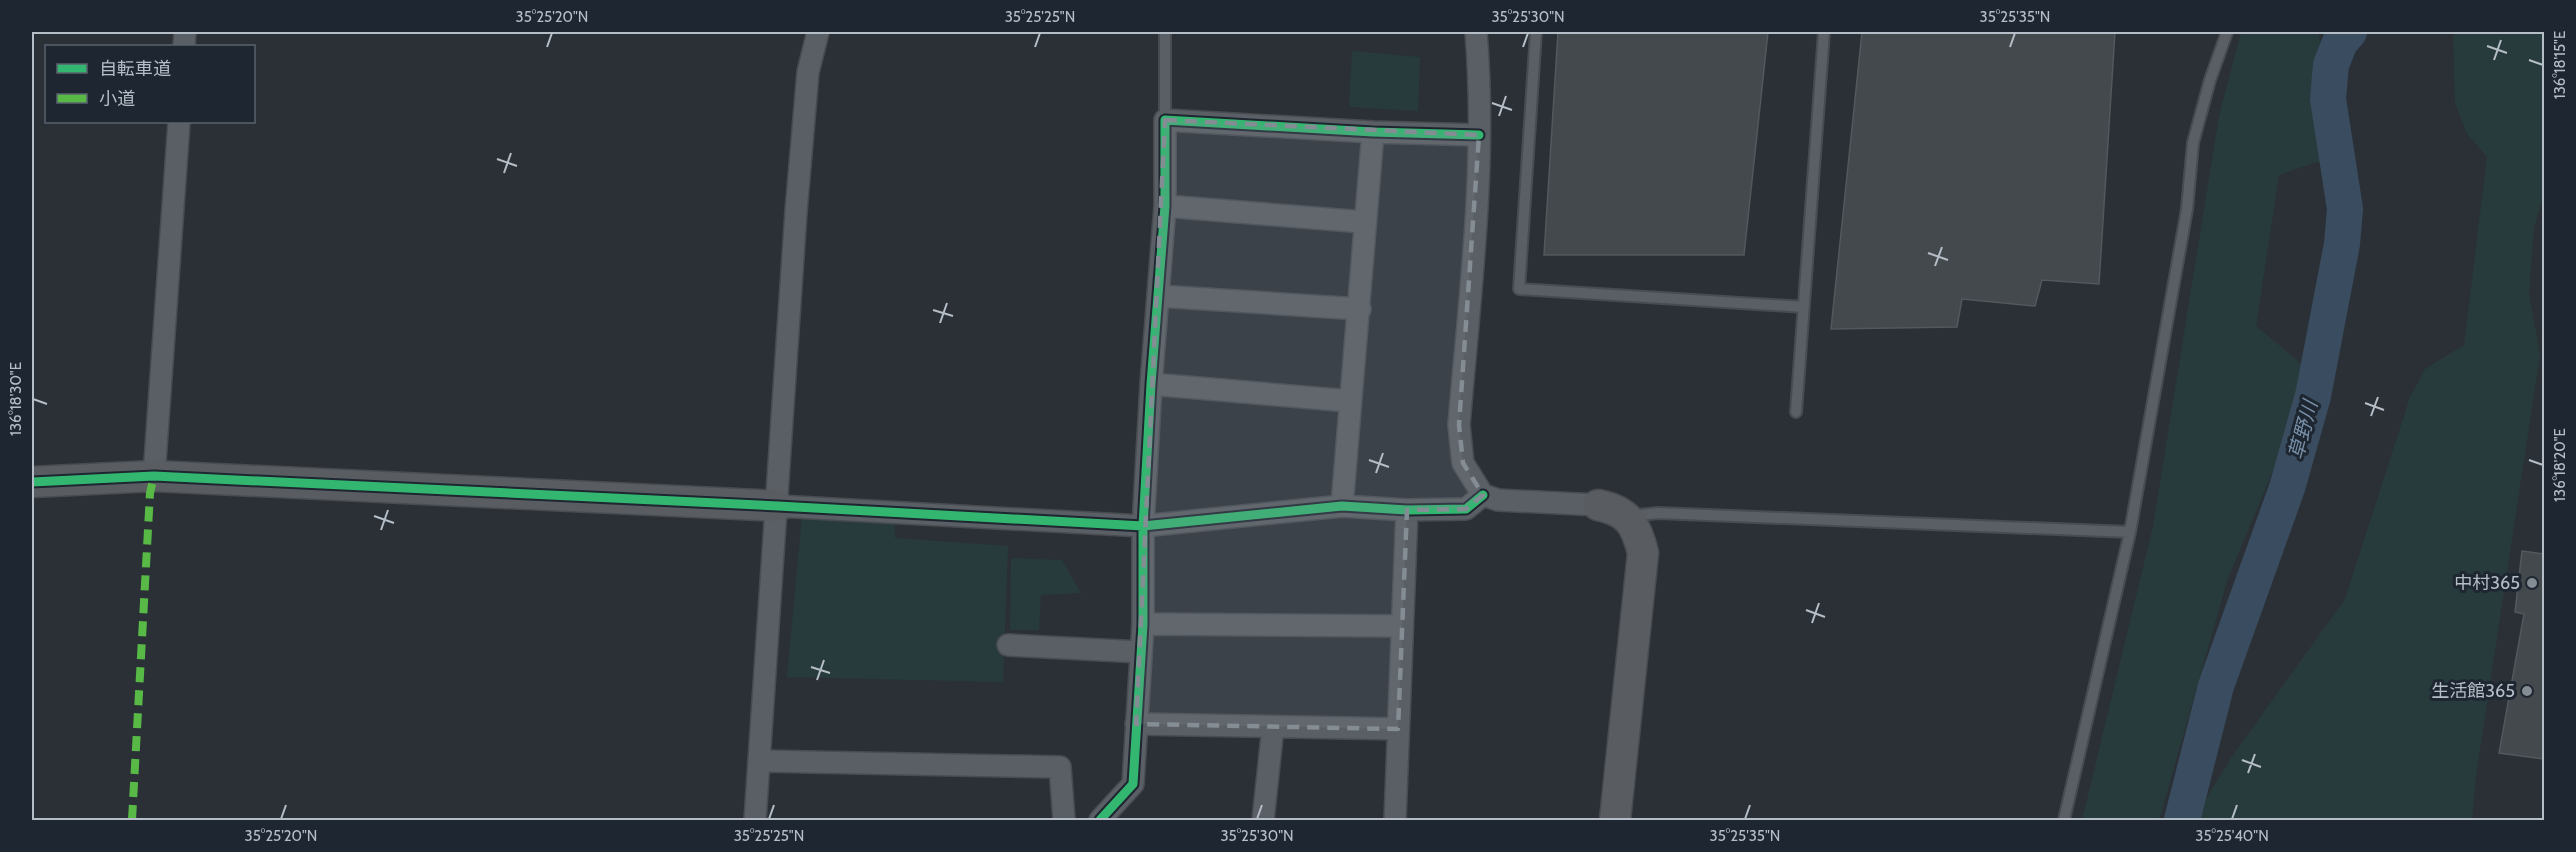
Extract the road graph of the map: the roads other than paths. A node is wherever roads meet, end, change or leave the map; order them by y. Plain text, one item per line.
1 (818, 32) edge
2 (1165, 32) edge
3 (1476, 32) edge
4 (1536, 32) edge
5 (1824, 32) edge
6 (2227, 32) edge
7 (1166, 120) junction
8 (179, 123) edge
9 (1373, 132) junction
10 (1479, 135) junction
11 (1165, 206) junction
12 (1364, 222) junction
13 (1158, 296) junction
14 (1804, 307) junction
15 (1360, 309) junction
16 (1151, 384) junction
17 (1349, 401) junction
18 (1796, 412) dead end
19 (154, 476) junction
20 (32, 482) edge
21 (1483, 495) junction
22 (1598, 505) joint
23 (778, 506) junction
24 (1342, 506) junction
25 (1407, 510) junction
26 (1627, 516) junction
27 (1143, 526) junction
28 (2130, 532) junction
29 (1143, 624) junction
30 (1402, 626) junction
31 (1008, 645) dead end
32 (1141, 652) junction
33 (1136, 724) junction
34 (1273, 727) junction
35 (1398, 729) junction
36 (759, 761) junction
37 (755, 820) edge
38 (1064, 820) edge
39 (1100, 820) edge
40 (1263, 820) edge
41 (1395, 820) edge
42 (1615, 820) edge
43 (2064, 820) edge

1 - 23 street
2 - 7 lane
3 - 10 street
4 - 14 lane
5 - 14 lane
6 - 28 lane
7 - 9 street
7 - 11 street
8 - 19 street
9 - 10 street
9 - 12 street
10 - 21 street
11 - 12 street
11 - 13 street
12 - 15 street
13 - 15 street
13 - 16 street
14 - 18 lane
15 - 17 street
16 - 17 street
16 - 27 street
17 - 24 street
19 - 20 street
19 - 23 street
21 - 22 street
21 - 25 street
22 - 26 street
23 - 27 street
23 - 36 street
24 - 25 street
24 - 27 street
25 - 30 street
26 - 28 lane
26 - 42 street
27 - 29 street
28 - 43 lane
29 - 30 street
29 - 32 street
30 - 35 street
31 - 32 street
32 - 33 street
33 - 34 street
33 - 39 street
34 - 35 street
34 - 40 street
35 - 41 street
36 - 37 street
36 - 38 street

